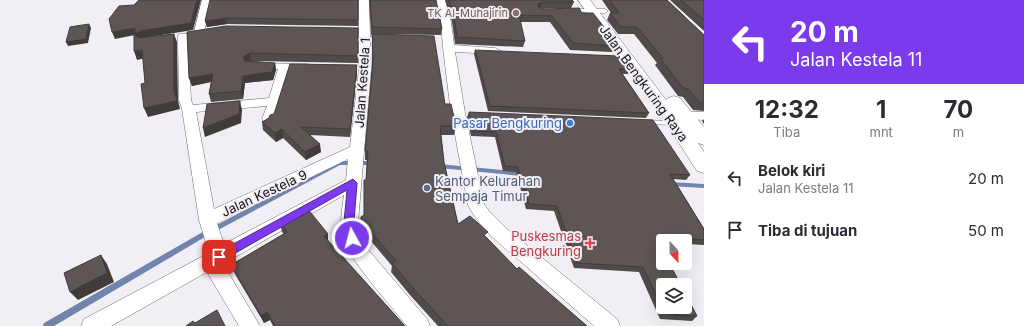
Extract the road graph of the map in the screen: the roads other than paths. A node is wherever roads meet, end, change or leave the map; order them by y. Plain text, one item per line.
1 (207, 0) edge
2 (362, 0) edge
3 (440, 0) edge
4 (595, 6) edge
5 (562, 11) edge
6 (211, 30) edge
7 (199, 32) junction
8 (183, 36) junction
9 (170, 38) edge
10 (446, 43) junction
11 (502, 51) edge
12 (611, 56) edge
13 (627, 57) junction
14 (252, 65) edge
15 (285, 66) junction
16 (322, 67) edge
17 (351, 68) edge
18 (365, 69) junction
19 (274, 101) junction
20 (189, 109) junction
21 (704, 116) edge
22 (677, 118) junction
23 (269, 119) edge
24 (637, 121) edge
25 (704, 139) edge
26 (355, 165) junction
27 (704, 166) edge
28 (209, 223) junction
29 (216, 256) junction
30 (91, 326) edge
31 (250, 326) edge
32 (420, 326) edge
33 (610, 326) edge

1 - 7 street
2 - 18 street, Jalan Kestela 1
3 - 10 street
4 - 5 lane
4 - 13 street, Jalan Bengkuring Raya
4 - 22 street, Jalan Bengkuring Raya
6 - 7 street
7 - 8 street
8 - 9 street
8 - 20 street, Jalan Kestela 9
10 - 11 street
10 - 33 street
12 - 13 street
13 - 22 street, Jalan Bengkuring Raya
14 - 15 street
15 - 16 street
15 - 19 street
17 - 18 street
18 - 26 street, Jalan Kestela 1
19 - 20 street
19 - 23 street
20 - 28 street, Jalan Kestela 9
21 - 22 street
22 - 24 lane
22 - 25 street, Jalan Bengkuring Raya
22 - 27 street, Jalan Bengkuring Raya
26 - 28 street, Jalan Kestela 9
26 - 29 street
26 - 32 street, Jalan Kestela 1
28 - 29 street
29 - 30 street
29 - 31 street

